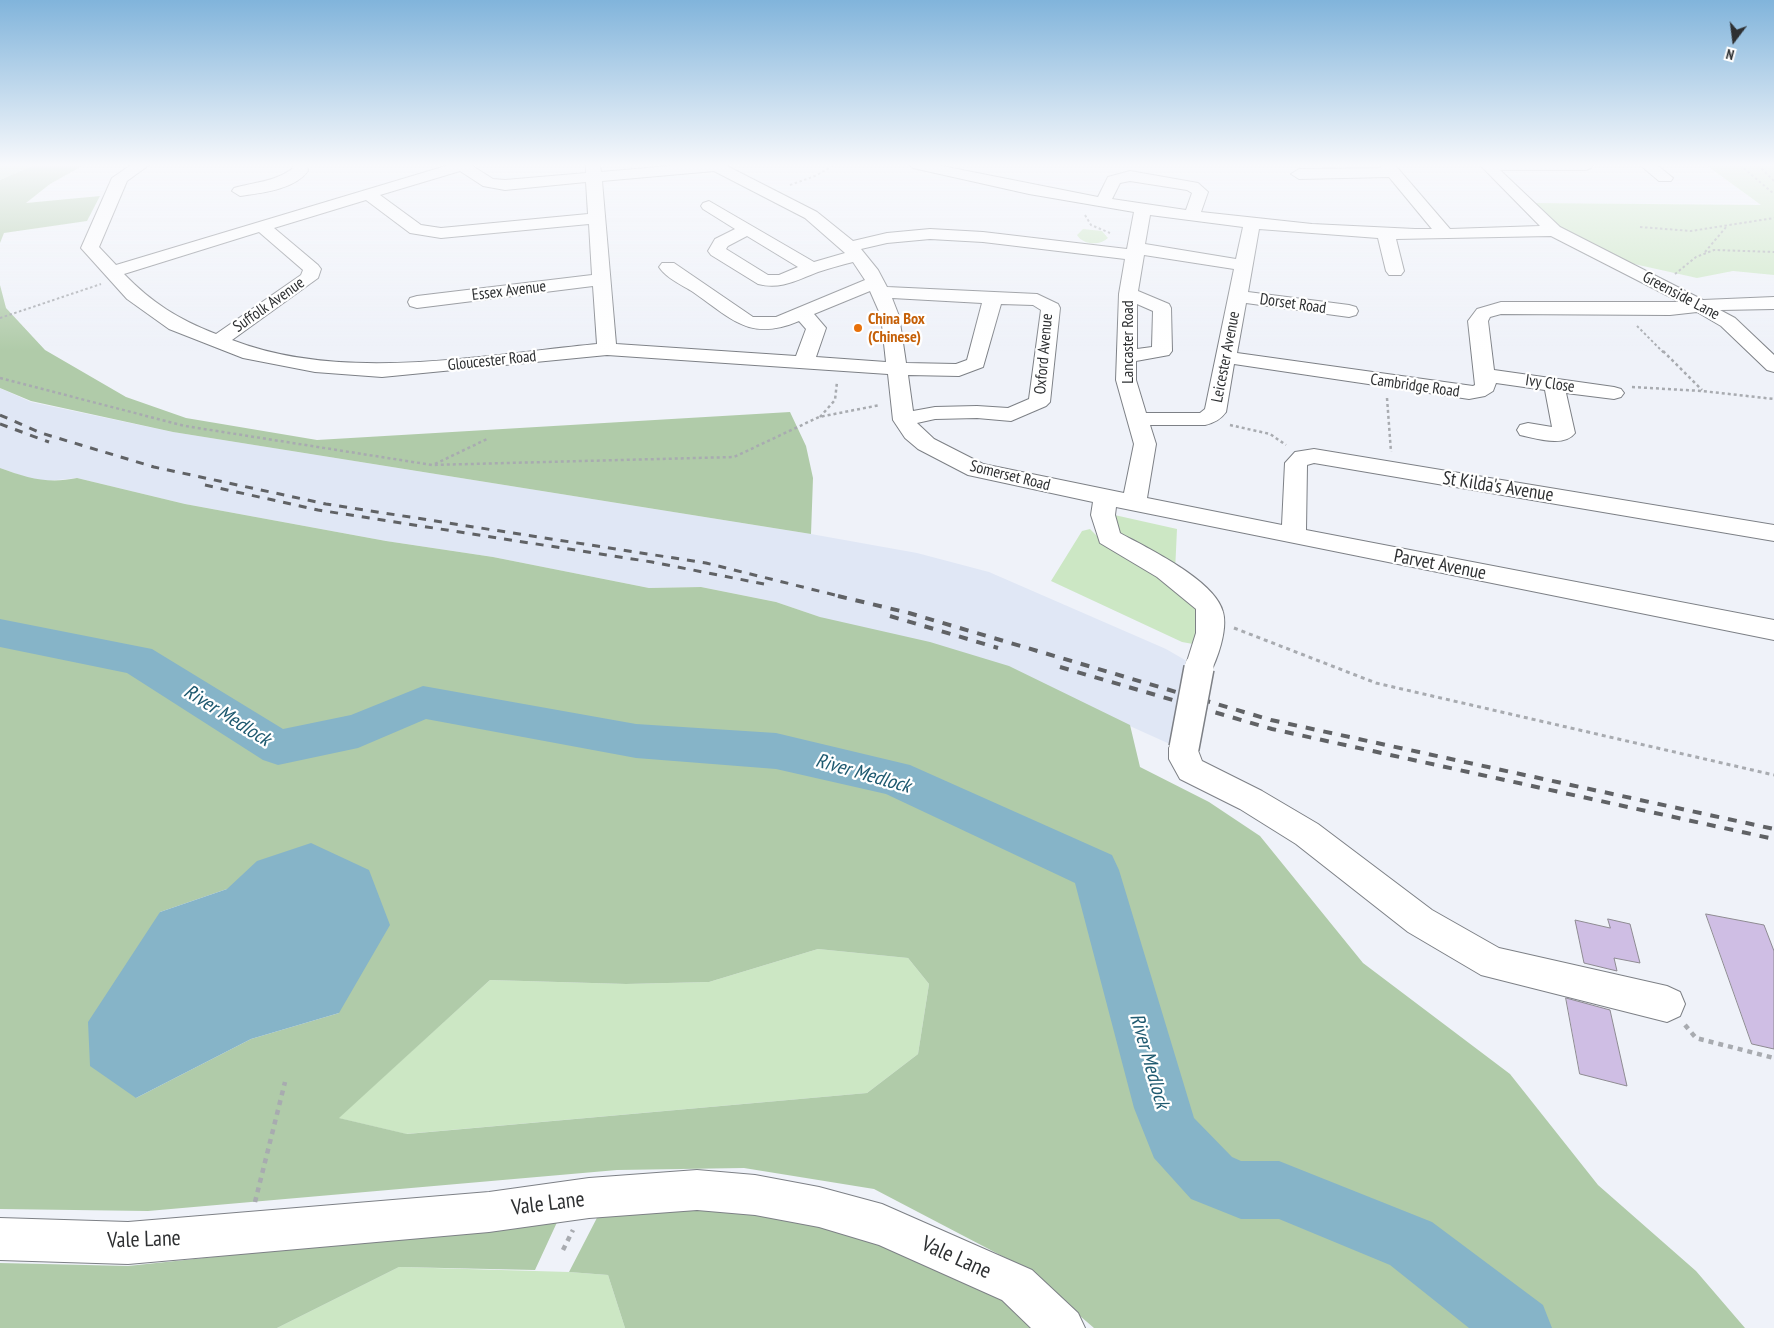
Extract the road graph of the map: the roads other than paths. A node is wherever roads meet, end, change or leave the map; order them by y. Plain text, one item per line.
1 (99, 227) edge
2 (259, 227) edge
3 (263, 227) edge
4 (413, 227) edge
5 (510, 227) edge
6 (598, 227) edge
7 (744, 227) edge
8 (825, 227) edge
9 (1139, 227) edge
10 (1251, 227) edge
11 (1312, 227) edge
12 (1439, 227) edge
13 (1550, 227) edge
14 (747, 229) junction
15 (1554, 231) junction
16 (1385, 233) junction
17 (1445, 234) junction
18 (853, 251) junction
19 (1134, 251) junction
20 (1243, 266) junction
21 (668, 267) dead end
22 (812, 268) junction
23 (1395, 271) dead end
24 (117, 275) junction
25 (602, 280) junction
26 (877, 287) junction
27 (1128, 294) junction
28 (1237, 296) junction
29 (993, 298) junction
30 (417, 302) dead end
31 (1774, 303) edge
32 (1703, 306) junction
33 (1349, 311) dead end
34 (803, 313) junction
35 (218, 341) junction
36 (607, 350) junction
37 (1126, 357) junction
38 (1226, 357) junction
39 (804, 362) junction
40 (1774, 366) edge
41 (896, 369) junction
42 (1485, 375) junction
43 (1554, 384) junction
44 (1614, 393) road end
45 (902, 411) junction
46 (1136, 419) junction
47 (1528, 430) dead end
48 (1105, 497) junction
49 (1134, 503) junction
50 (1774, 533) edge
51 (1294, 536) junction
52 (1774, 630) edge
53 (1667, 1004) road end
54 (0, 1239) edge
55 (1063, 1328) edge

1 - 24 street, Gloucester Road
2 - 24 street
3 - 35 street, Suffolk Avenue
4 - 5 street
6 - 25 street
7 - 14 street
8 - 18 street
9 - 19 street, Lancaster Road
10 - 20 street, Leicester Avenue
11 - 16 street
12 - 17 street
13 - 15 street, Greenside Lane
14 - 22 street
14 - 22 street
15 - 17 street
15 - 32 street, Greenside Lane
16 - 17 street
16 - 23 street
18 - 19 street
18 - 22 street
18 - 26 street
19 - 20 street
19 - 27 street, Lancaster Road
20 - 28 street, Leicester Avenue
21 - 34 street
24 - 35 street, Gloucester Road
25 - 30 street, Essex Avenue
25 - 36 street
26 - 29 street, Oxford Avenue
26 - 34 street
26 - 41 street
27 - 37 street, Lancaster Road
27 - 37 street
28 - 33 street, Dorset Road
28 - 38 street, Leicester Avenue
29 - 41 street, Gloucester Road
29 - 45 street, Oxford Avenue
31 - 32 street, Cambridge Road
32 - 40 street, Greenside Lane
32 - 42 street, Cambridge Road
34 - 39 street
35 - 36 street, Gloucester Road
36 - 39 street, Gloucester Road
37 - 46 street, Lancaster Road
38 - 42 street, Cambridge Road
38 - 46 street, Leicester Avenue
39 - 41 street, Gloucester Road
41 - 45 street
42 - 43 street, Ivy Close
43 - 44 street, Ivy Close
43 - 47 street
45 - 48 street, Somerset Road
46 - 49 street, Lancaster Road
48 - 49 street, Parvet Avenue
48 - 53 street, bridge
49 - 51 street, Parvet Avenue
50 - 51 street, St Kilda's Avenue
51 - 52 street, Parvet Avenue
54 - 55 street, Vale Lane

